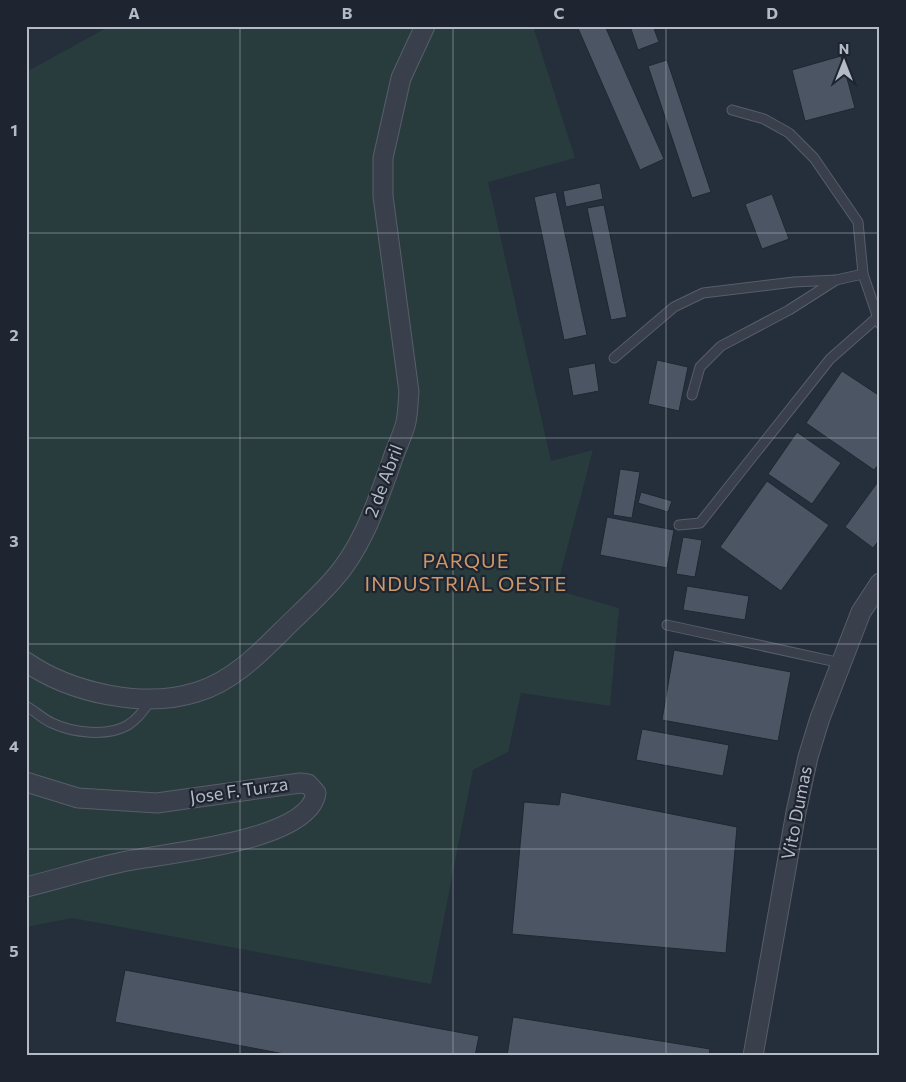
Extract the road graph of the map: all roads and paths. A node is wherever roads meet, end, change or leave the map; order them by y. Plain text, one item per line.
1 (425, 26) edge
2 (732, 110) dead end
3 (863, 274) junction
4 (836, 280) junction
5 (879, 319) edge
6 (614, 358) dead end
7 (692, 395) dead end
8 (679, 525) dead end
9 (880, 583) edge
10 (667, 625) dead end
11 (26, 662) edge
12 (841, 663) junction
13 (151, 699) junction
14 (26, 706) edge
15 (26, 782) edge
16 (26, 887) edge
17 (752, 1056) edge

1 - 13 street, 2 de Abril
2 - 3 lane
3 - 4 lane
3 - 5 lane
4 - 6 lane
4 - 7 lane
5 - 8 lane
9 - 12 street, Vito Dumas
10 - 12 lane
11 - 13 street, 2 de Abril
12 - 17 street, Vito Dumas
13 - 14 lane
15 - 16 street, Jose F. Turza

